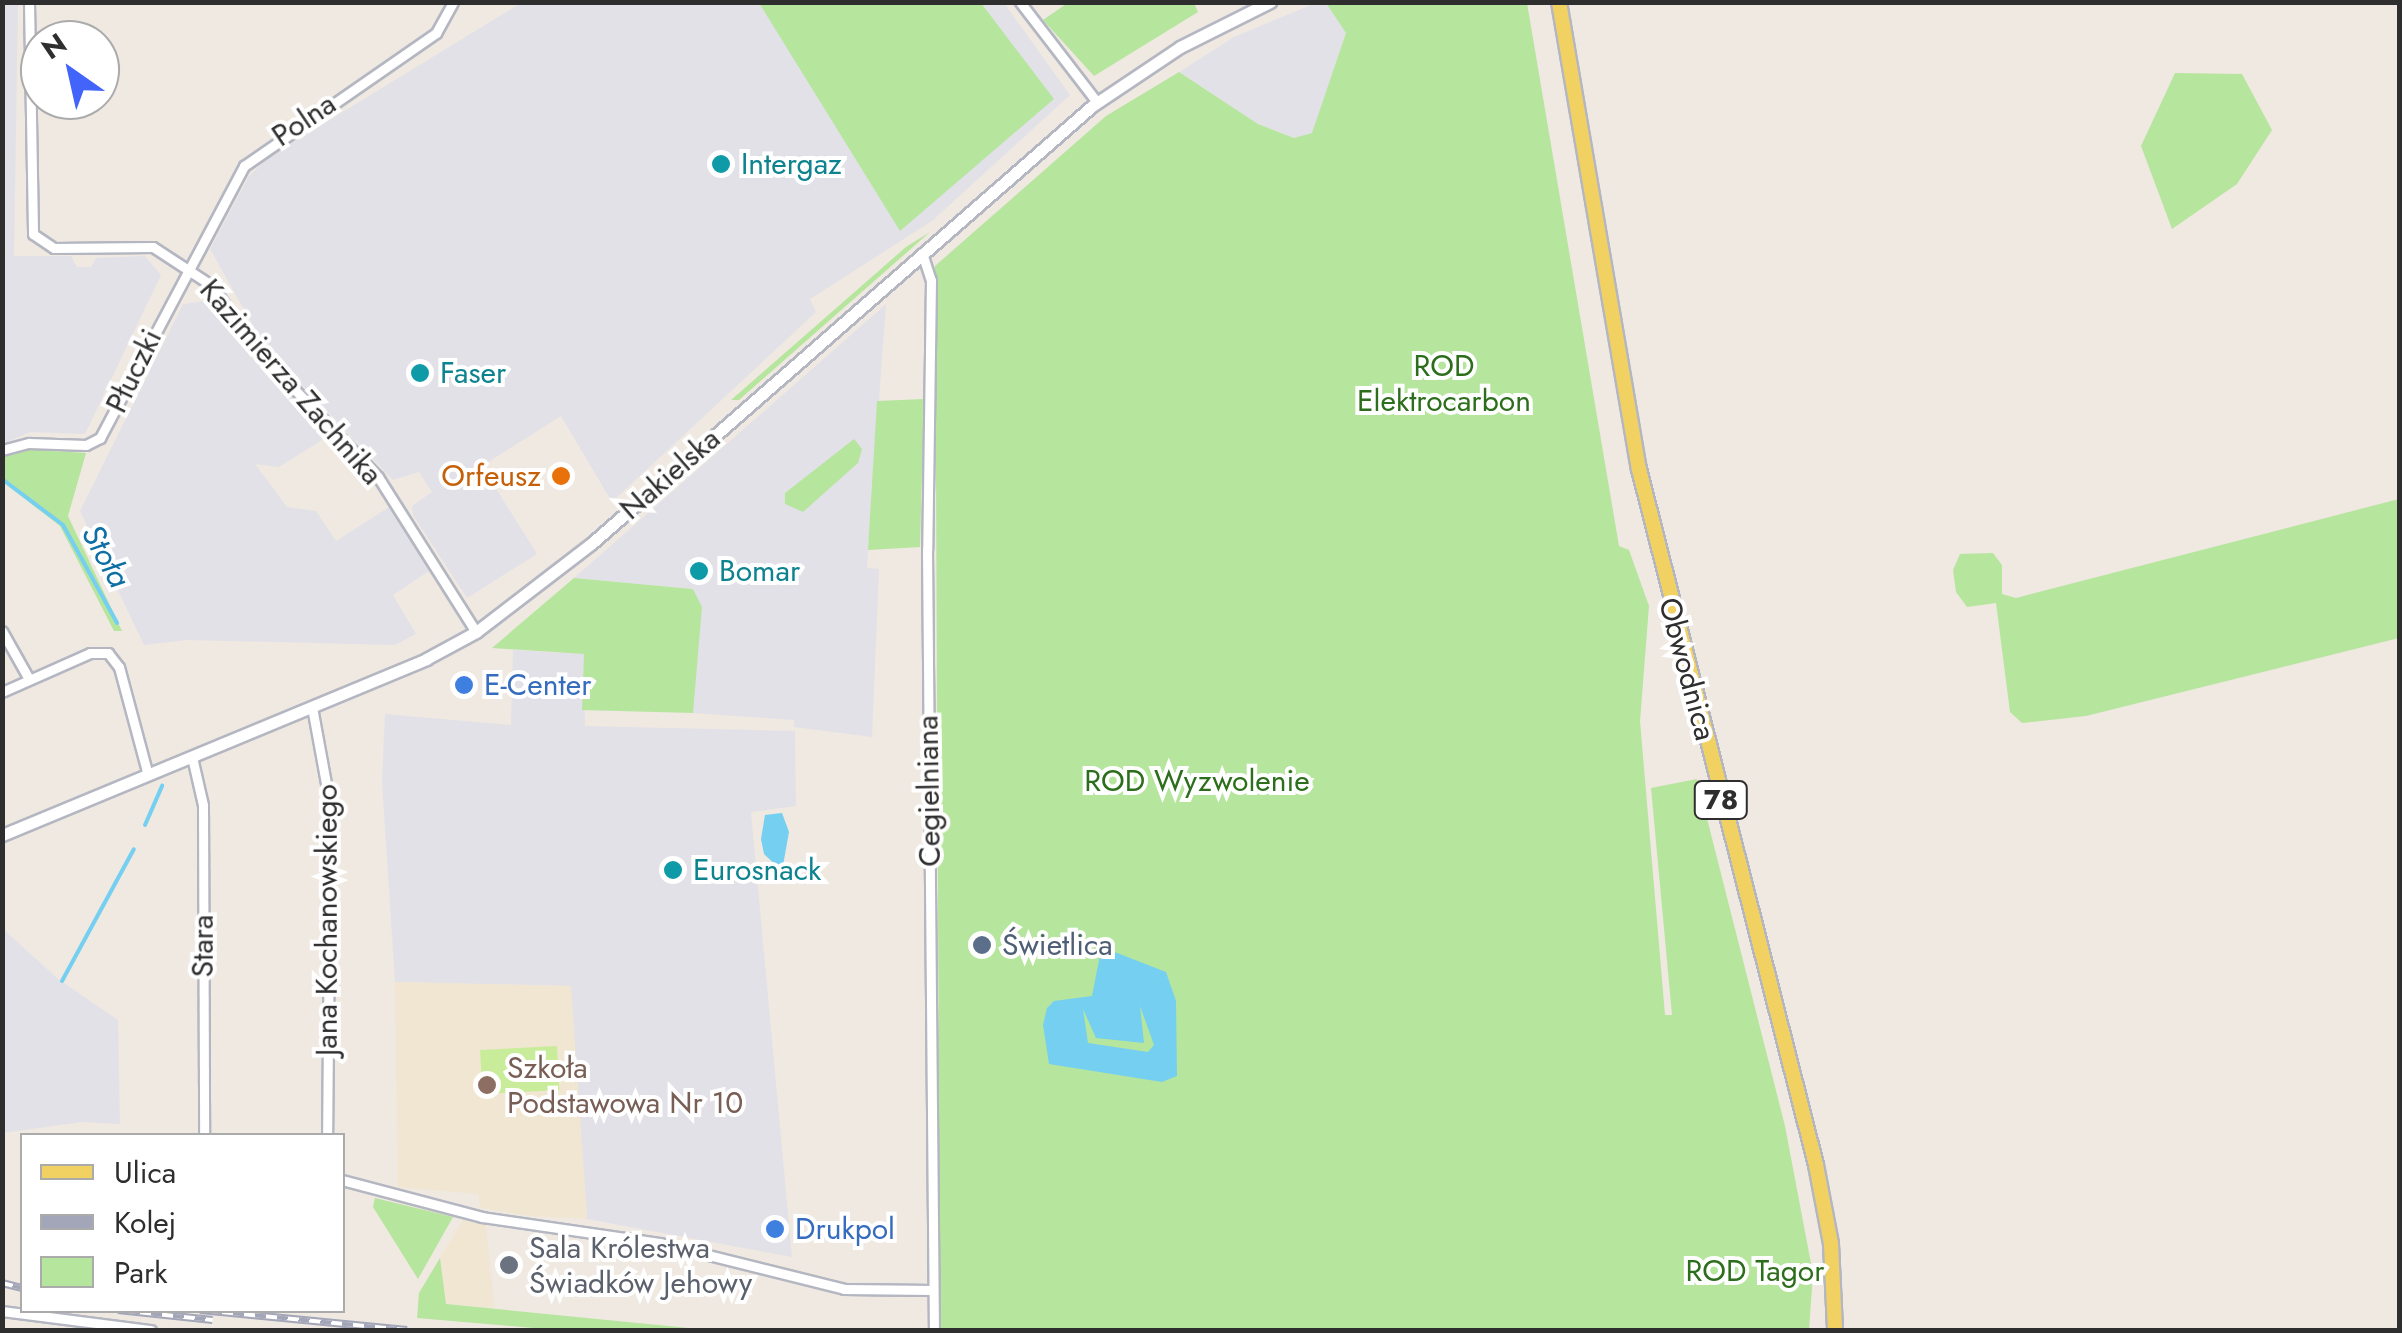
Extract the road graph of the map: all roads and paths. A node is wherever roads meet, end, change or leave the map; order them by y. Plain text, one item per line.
1 (29, 2) edge
2 (453, 2) edge
3 (1270, 2) edge
4 (1560, 2) edge
5 (1026, 4) edge
6 (1096, 102) junction
7 (922, 253) junction
8 (187, 269) junction
9 (2, 450) edge
10 (2, 631) edge
11 (476, 632) junction
12 (29, 679) junction
13 (2, 692) edge
14 (312, 707) junction
15 (192, 757) junction
16 (148, 775) junction
17 (2, 836) edge
18 (204, 1133) edge
19 (327, 1133) edge
20 (345, 1181) edge
21 (933, 1290) junction
22 (2, 1311) edge
23 (36, 1318) junction
24 (33, 1330) edge
25 (151, 1330) edge
26 (934, 1330) edge
27 (1835, 1330) edge

1 - 8 street, Kazimierza Zachnika
2 - 8 street, Polna
3 - 6 street, Nakielska
4 - 27 main road, Obwodnica / 78
5 - 6 street
6 - 7 street, Nakielska
7 - 11 street, Nakielska
7 - 21 street, Cegielniana
8 - 9 street, Płuczki
8 - 11 street, Kazimierza Zachnika
10 - 12 street
11 - 14 street, Nakielska
12 - 13 street
12 - 16 street
14 - 15 street, Nakielska
14 - 19 street, Jana Kochanowskiego
15 - 16 street, Nakielska
15 - 18 street, Stara
16 - 17 street, Nakielska
20 - 21 street
21 - 26 street, Cegielniana
22 - 23 street
23 - 24 street
23 - 25 street

